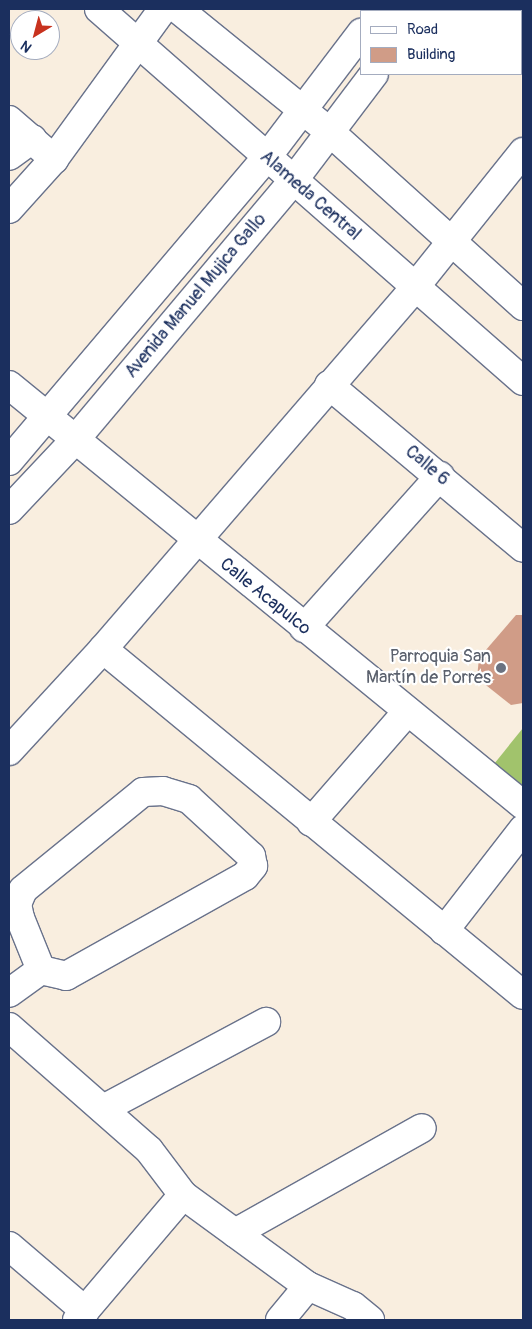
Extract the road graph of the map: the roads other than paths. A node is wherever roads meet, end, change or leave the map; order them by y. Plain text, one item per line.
1 (99, 9) edge
2 (164, 9) edge
3 (178, 9) edge
4 (360, 34) edge
5 (140, 47) junction
6 (373, 75) edge
7 (302, 110) junction
8 (9, 120) edge
9 (330, 132) junction
10 (32, 140) junction
11 (523, 152) edge
12 (9, 156) edge
13 (267, 158) junction
14 (54, 159) junction
15 (293, 181) junction
16 (9, 209) edge
17 (450, 243) junction
18 (415, 287) junction
19 (523, 306) edge
20 (523, 381) edge
21 (9, 385) edge
22 (329, 385) junction
23 (47, 418) junction
24 (74, 441) junction
25 (9, 461) edge
26 (440, 476) junction
27 (9, 510) edge
28 (194, 541) junction
29 (523, 548) edge
30 (304, 628) junction
31 (103, 649) junction
32 (408, 710) junction
33 (9, 751) edge
34 (523, 805) edge
35 (311, 822) junction
36 (523, 829) edge
37 (444, 931) junction
38 (41, 970) junction
39 (9, 993) edge
40 (523, 995) edge
41 (266, 1022) dead end
42 (9, 1027) edge
43 (103, 1109) junction
44 (422, 1128) dead end
45 (184, 1195) junction
46 (235, 1233) junction
47 (9, 1246) edge
48 (308, 1286) junction
49 (81, 1316) edge
50 (280, 1320) edge
51 (370, 1320) edge

1 - 5 street, Alameda Central
2 - 5 street
3 - 7 street
4 - 7 street, Avenida Manuel Mujica Gallo
5 - 13 street, Alameda Central
5 - 14 street
6 - 9 street, Avenida Manuel Mujica Gallo
7 - 9 street
7 - 13 street, Avenida Manuel Mujica Gallo
8 - 10 street
9 - 15 street, Avenida Manuel Mujica Gallo
9 - 17 street
10 - 12 street
10 - 14 street
11 - 17 street
13 - 15 street, Alameda Central
13 - 23 street, Avenida Manuel Mujica Gallo
14 - 16 street
15 - 18 street, Alameda Central
15 - 24 street, Avenida Manuel Mujica Gallo
17 - 18 street
17 - 19 street
18 - 20 street, Alameda Central
18 - 22 street
21 - 23 street, Calle Acapulco
22 - 26 street, Calle 6
22 - 28 street
23 - 24 street, Calle Acapulco
23 - 25 street, Avenida Manuel Mujica Gallo
24 - 27 street, Avenida Manuel Mujica Gallo
24 - 28 street, Calle Acapulco
26 - 29 street, Calle 6
26 - 30 street
28 - 30 street, Calle Acapulco
28 - 31 street
30 - 32 street, Calle Acapulco
31 - 33 street
31 - 35 street
32 - 34 street, Calle Acapulco
32 - 35 street
35 - 37 street
36 - 37 street
37 - 40 street
38 - 38 street
38 - 39 street
41 - 43 street
42 - 43 street
43 - 45 street
44 - 46 street
45 - 46 street
45 - 49 street
46 - 48 street
47 - 49 street
48 - 50 street
48 - 51 street

